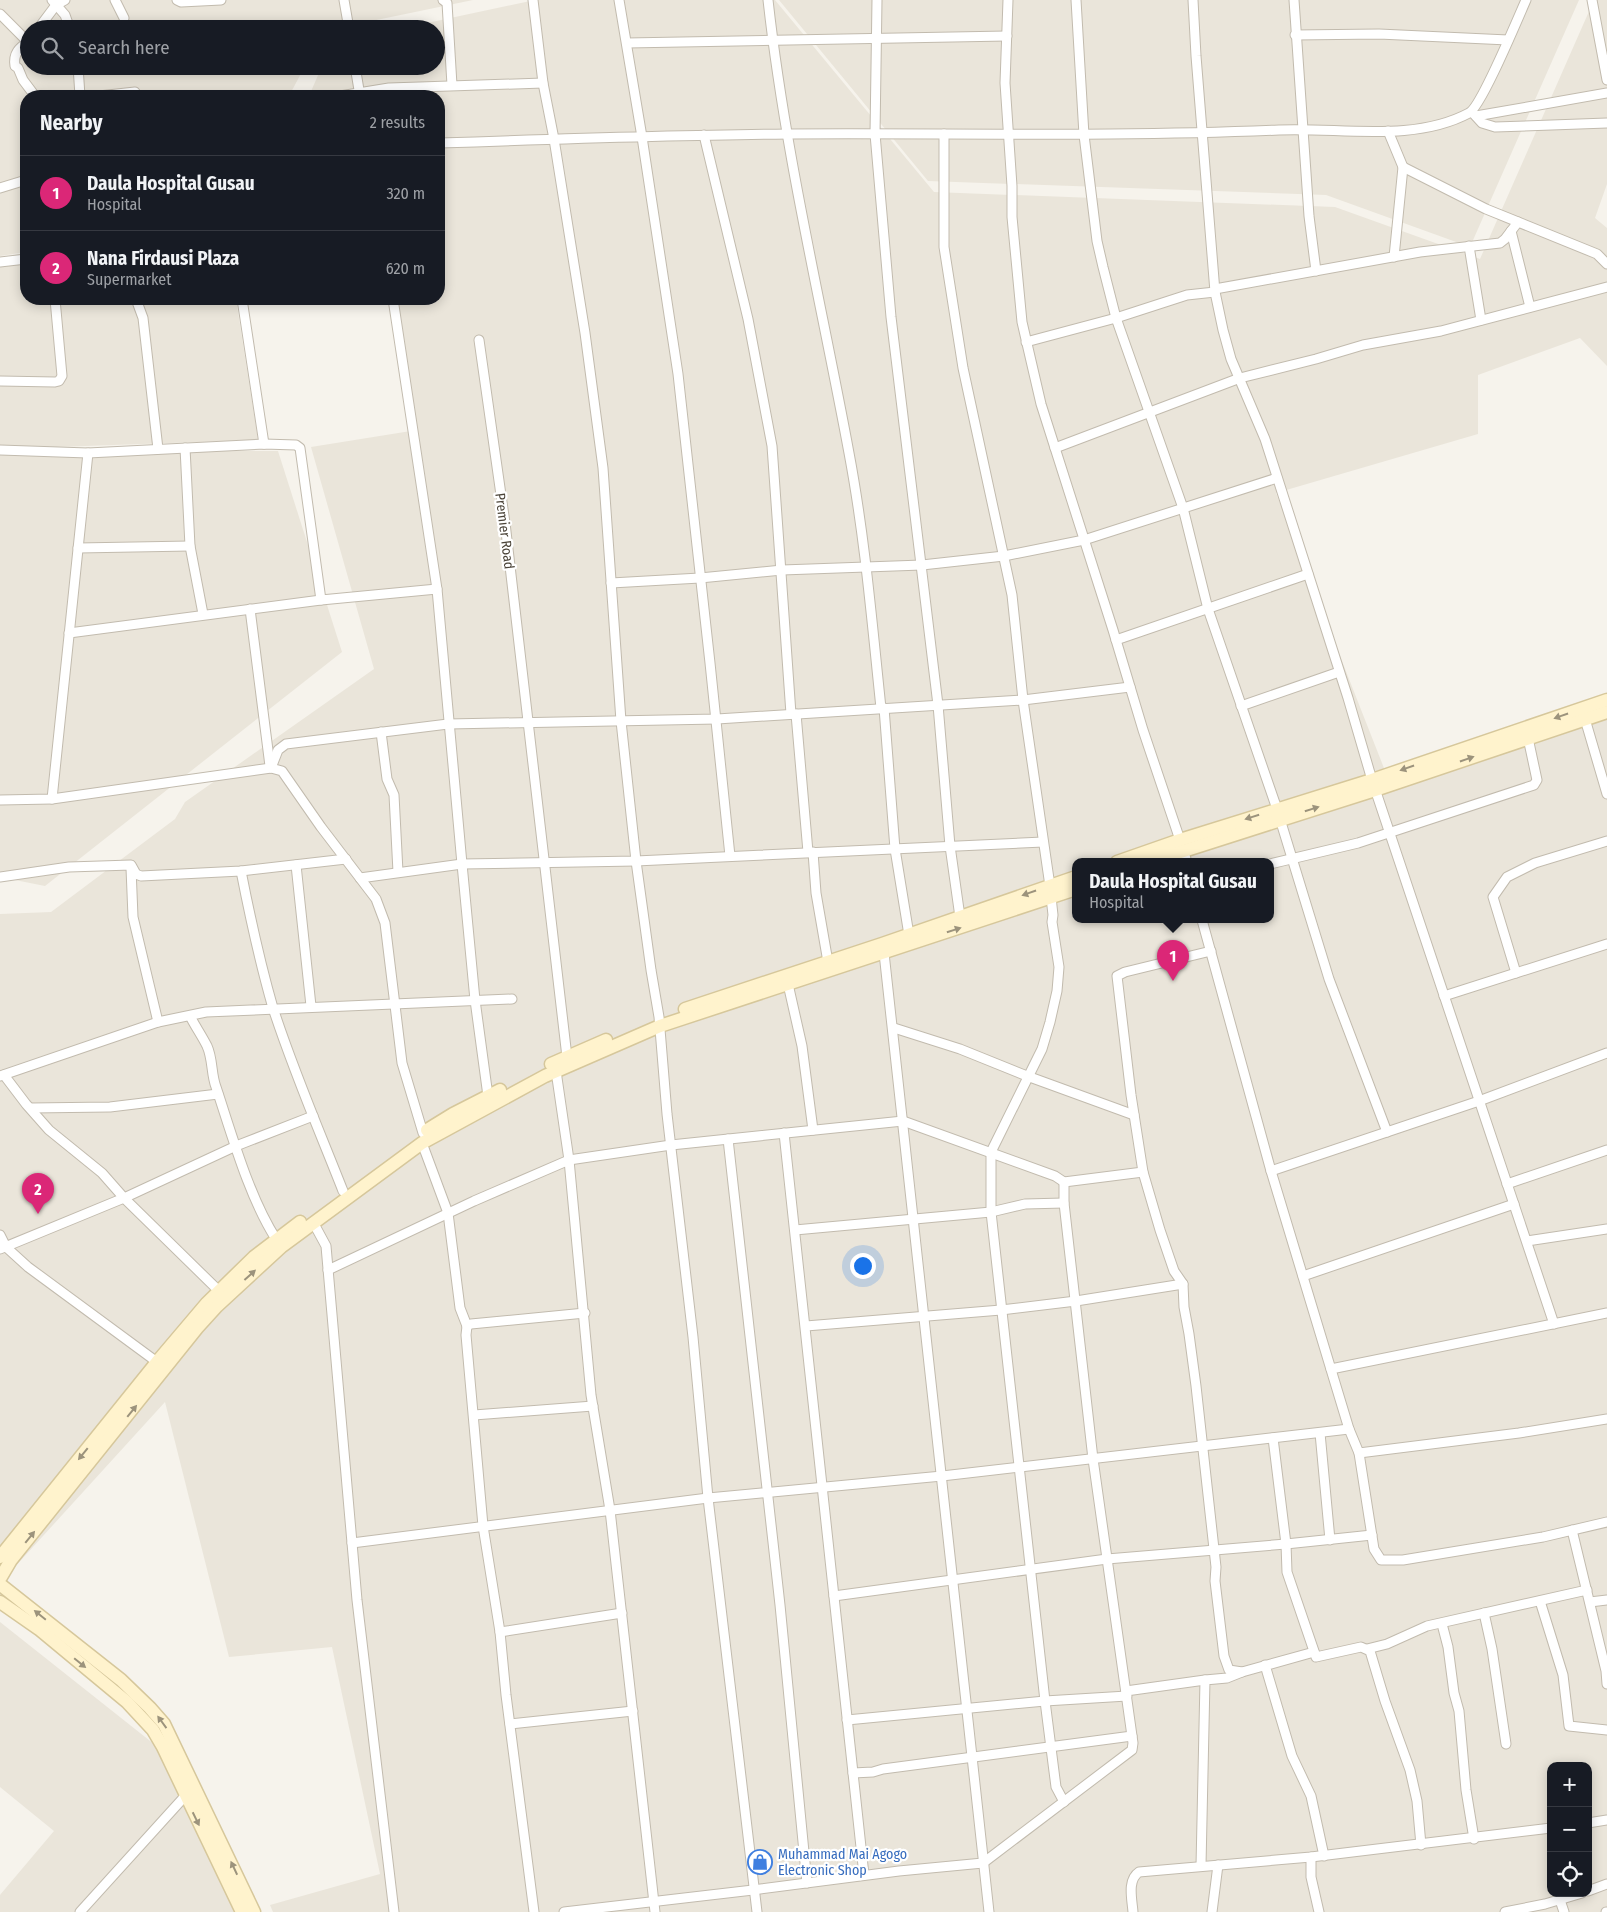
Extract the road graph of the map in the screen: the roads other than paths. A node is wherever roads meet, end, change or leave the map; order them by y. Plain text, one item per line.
1 (115, 0) edge
2 (177, 0) edge
3 (221, 0) edge
4 (344, 0) edge
5 (444, 0) edge
6 (533, 0) edge
7 (618, 0) edge
8 (768, 0) edge
9 (877, 0) edge
10 (1076, 0) edge
11 (1193, 0) edge
12 (1294, 0) edge
13 (1526, 0) edge
14 (1592, 0) edge
15 (58, 2) edge
16 (1008, 3) edge
17 (0, 14) edge
18 (124, 18) dead end
19 (45, 20) edge
20 (67, 20) edge
21 (347, 20) edge
22 (20, 33) edge
23 (1296, 35) junction
24 (1007, 36) junction
25 (877, 38) junction
26 (772, 40) junction
27 (1508, 40) junction
28 (627, 43) junction
29 (20, 47) edge
30 (20, 73) edge
31 (21, 75) edge
32 (79, 75) edge
33 (357, 75) edge
34 (1607, 80) edge
35 (543, 83) junction
36 (452, 86) junction
37 (30, 90) edge
38 (80, 90) edge
39 (359, 90) edge
40 (381, 90) edge
41 (1607, 93) edge
42 (1474, 114) junction
43 (1607, 123) edge
44 (1303, 129) junction
45 (1388, 131) junction
46 (1203, 133) junction
47 (786, 134) junction
48 (875, 134) junction
49 (944, 134) junction
50 (1008, 134) junction
51 (704, 135) junction
52 (1084, 135) junction
53 (642, 137) junction
54 (554, 139) junction
55 (445, 143) edge
56 (1403, 167) junction
57 (20, 182) edge
58 (0, 188) edge
59 (1518, 222) junction
60 (1511, 231) junction
61 (1469, 246) junction
62 (1394, 257) junction
63 (20, 260) edge
64 (0, 262) edge
65 (1607, 264) edge
66 (1316, 271) junction
67 (1607, 287) edge
68 (1215, 290) junction
69 (56, 305) edge
70 (138, 305) edge
71 (243, 305) edge
72 (394, 305) edge
73 (1530, 308) junction
74 (1116, 318) junction
75 (1481, 320) junction
76 (479, 340) dead end
77 (1026, 342) junction
78 (1240, 378) junction
79 (0, 380) edge
80 (1150, 412) junction
81 (264, 444) junction
82 (185, 448) junction
83 (1055, 448) junction
84 (158, 449) junction
85 (0, 450) edge
86 (88, 453) junction
87 (1277, 478) junction
88 (1184, 508) junction
89 (1084, 540) junction
90 (190, 546) junction
91 (78, 548) junction
92 (1004, 556) junction
93 (922, 565) junction
94 (867, 568) junction
95 (782, 570) junction
96 (1308, 574) junction
97 (700, 578) junction
98 (611, 584) junction
99 (437, 589) junction
100 (321, 600) junction
101 (1208, 608) junction
102 (250, 609) junction
103 (202, 614) junction
104 (69, 633) junction
105 (1116, 640) junction
106 (1339, 672) junction
107 (1130, 687) junction
108 (1023, 700) junction
109 (1607, 700) edge
110 (938, 705) junction
111 (1241, 706) junction
112 (883, 708) junction
113 (1607, 712) edge
114 (793, 714) junction
115 (716, 719) junction
116 (1585, 719) junction
117 (621, 721) junction
118 (528, 722) junction
119 (448, 724) junction
120 (381, 732) junction
121 (1528, 738) junction
122 (1607, 760) edge
123 (1598, 763) junction
124 (270, 768) junction
125 (1374, 785) junction
126 (1607, 794) edge
127 (52, 799) junction
128 (0, 800) edge
129 (1278, 814) junction
130 (1390, 833) junction
131 (1607, 841) edge
132 (1043, 842) junction
133 (950, 846) junction
134 (895, 848) junction
135 (1183, 851) edge
136 (811, 852) junction
137 (730, 856) junction
138 (1141, 858) edge
139 (1161, 858) edge
140 (1293, 858) junction
141 (346, 859) junction
142 (636, 861) junction
143 (545, 863) junction
144 (1274, 863) edge
145 (296, 864) junction
146 (462, 864) junction
147 (131, 865) junction
148 (241, 870) junction
149 (398, 872) junction
150 (0, 877) edge
151 (360, 878) junction
152 (1072, 879) edge
153 (1072, 889) edge
154 (1050, 892) junction
155 (960, 917) junction
156 (1203, 923) edge
157 (909, 934) junction
158 (1607, 944) edge
159 (1211, 951) junction
160 (884, 953) junction
161 (828, 962) junction
162 (1516, 973) junction
163 (788, 984) junction
164 (1444, 996) junction
165 (512, 999) dead end
166 (475, 1000) junction
167 (394, 1002) junction
168 (311, 1006) junction
169 (273, 1008) junction
170 (190, 1016) junction
171 (660, 1021) junction
172 (158, 1022) junction
173 (894, 1028) junction
174 (1607, 1052) edge
175 (567, 1057) junction
176 (556, 1071) junction
177 (2, 1076) edge
178 (1027, 1076) junction
179 (218, 1094) junction
180 (488, 1096) junction
181 (1479, 1101) junction
182 (31, 1108) junction
183 (1134, 1115) junction
184 (313, 1116) junction
185 (903, 1121) junction
186 (813, 1130) junction
187 (1387, 1132) junction
188 (784, 1133) junction
189 (422, 1138) junction
190 (728, 1139) junction
191 (671, 1145) junction
192 (236, 1146) junction
193 (1607, 1150) edge
194 (991, 1152) junction
195 (569, 1160) junction
196 (1271, 1171) junction
197 (1143, 1172) junction
198 (1064, 1182) junction
199 (1507, 1184) junction
200 (343, 1191) junction
201 (124, 1198) junction
202 (1064, 1203) junction
203 (1514, 1204) junction
204 (991, 1212) junction
205 (448, 1213) junction
206 (913, 1218) junction
207 (313, 1222) junction
208 (1607, 1229) edge
209 (795, 1230) junction
210 (0, 1235) edge
211 (276, 1239) junction
212 (1526, 1241) junction
213 (3, 1248) edge
214 (328, 1270) junction
215 (1302, 1276) junction
216 (1183, 1284) junction
217 (219, 1291) junction
218 (1076, 1301) junction
219 (1001, 1310) junction
220 (585, 1313) junction
221 (1607, 1313) edge
222 (924, 1316) junction
223 (1554, 1324) junction
224 (467, 1326) junction
225 (806, 1326) junction
226 (157, 1362) junction
227 (1331, 1368) junction
228 (593, 1406) junction
229 (474, 1415) junction
230 (1607, 1419) edge
231 (1349, 1430) junction
232 (1320, 1433) junction
233 (1273, 1438) junction
234 (1202, 1446) junction
235 (1359, 1453) junction
236 (1093, 1459) junction
237 (1019, 1468) junction
238 (942, 1476) junction
239 (822, 1487) junction
240 (766, 1492) junction
241 (708, 1498) junction
242 (610, 1510) junction
243 (1607, 1522) edge
244 (483, 1526) junction
245 (1572, 1530) junction
246 (1372, 1535) junction
247 (1330, 1540) junction
248 (352, 1543) junction
249 (1286, 1544) junction
250 (1214, 1550) junction
251 (0, 1558) edge
252 (1108, 1559) junction
253 (1029, 1569) junction
254 (954, 1581) junction
255 (1, 1582) edge
256 (1587, 1590) junction
257 (834, 1596) junction
258 (1607, 1600) edge
259 (1540, 1601) junction
260 (0, 1602) edge
261 (1590, 1602) junction
262 (622, 1613) junction
263 (1484, 1613) junction
264 (1442, 1624) junction
265 (500, 1632) junction
266 (1367, 1648) junction
267 (1314, 1652) junction
268 (1265, 1665) junction
269 (1242, 1672) junction
270 (1205, 1680) junction
271 (1607, 1684) edge
272 (1126, 1694) junction
273 (1045, 1701) junction
274 (967, 1708) junction
275 (632, 1711) junction
276 (847, 1720) junction
277 (510, 1724) junction
278 (1607, 1730) edge
279 (1132, 1736) junction
280 (1506, 1744) dead end
281 (1051, 1747) junction
282 (972, 1756) junction
283 (853, 1773) junction
284 (186, 1796) junction
285 (1064, 1802) junction
286 (1607, 1820) edge
287 (1592, 1822) edge
288 (1547, 1829) edge
289 (1474, 1839) junction
290 (1421, 1845) junction
291 (1324, 1856) junction
292 (1311, 1858) junction
293 (983, 1863) junction
294 (1218, 1864) junction
295 (1201, 1866) junction
296 (864, 1875) junction
297 (807, 1883) junction
298 (1607, 1884) edge
299 (754, 1890) junction
300 (1592, 1890) edge
301 (1569, 1897) edge
302 (1560, 1900) junction
303 (653, 1901) junction
304 (80, 1912) edge
305 (242, 1912) edge
306 (254, 1912) edge
307 (394, 1912) edge
308 (534, 1912) edge
309 (564, 1912) edge
310 (655, 1912) edge
311 (757, 1912) edge
312 (989, 1912) edge
313 (1133, 1912) edge
314 (1212, 1912) edge
315 (1319, 1912) edge
316 (1505, 1912) edge
317 (1564, 1912) edge

1 - 18 street
2 - 3 street
4 - 21 street
5 - 36 street
6 - 35 street
7 - 28 street
8 - 26 street
9 - 25 street
10 - 52 street
11 - 46 street
12 - 23 street
13 - 27 street
14 - 34 street
15 - 19 street
15 - 20 street
16 - 24 street
17 - 22 street
23 - 27 street
23 - 44 street
24 - 25 street
24 - 50 street
25 - 26 street
25 - 48 street
26 - 28 street
26 - 47 street
27 - 42 street
28 - 53 street
29 - 30 street
31 - 37 street
32 - 38 street
33 - 39 street
35 - 36 street
35 - 54 street
36 - 40 street
41 - 42 street
42 - 43 street
42 - 45 street
44 - 45 street
44 - 46 street
44 - 66 street
45 - 56 street
46 - 52 street
46 - 68 street
47 - 48 street
47 - 51 street
47 - 94 street
48 - 49 street
48 - 93 street
49 - 50 street
49 - 92 street
50 - 52 street
50 - 77 street
51 - 53 street
51 - 95 street
52 - 74 street
53 - 54 street
53 - 97 street
54 - 55 street
54 - 98 street
56 - 59 street
56 - 62 street
57 - 58 street
59 - 60 street
59 - 65 street
60 - 61 street
60 - 73 street
61 - 62 street
61 - 75 street
62 - 66 street
63 - 64 street
66 - 68 street
67 - 73 street
68 - 74 street
68 - 78 street
69 - 79 street
70 - 84 street
71 - 81 street
72 - 99 street
73 - 75 street
74 - 77 street
74 - 80 street
75 - 78 street
76 - 118 street, Premier Road
77 - 83 street
78 - 80 street
78 - 87 street
80 - 83 street
80 - 88 street
81 - 82 street
81 - 100 street
82 - 84 street
82 - 90 street
83 - 89 street
84 - 86 street
85 - 86 street
86 - 91 street
87 - 88 street
87 - 96 street
88 - 89 street
88 - 101 street
89 - 92 street
89 - 105 street
90 - 91 street
90 - 103 street
91 - 104 street
92 - 93 street
92 - 108 street
93 - 94 street
93 - 110 street
94 - 95 street
94 - 112 street
95 - 97 street
95 - 114 street
96 - 101 street
96 - 106 street
97 - 98 street
97 - 115 street
98 - 117 street
99 - 100 street
99 - 119 street
100 - 102 street
101 - 105 street
101 - 111 street
102 - 103 street
102 - 124 street
103 - 104 street
104 - 127 street
105 - 107 street
106 - 111 street
106 - 125 street
107 - 108 street
107 - 135 street
108 - 110 street
108 - 132 street
109 -> 125 street
110 - 112 street
110 - 133 street
111 - 129 street
112 - 114 street
112 - 134 street
113 - 116 street
114 - 115 street
114 - 136 street
115 - 117 street
115 - 137 street
116 - 121 street
116 - 123 street
117 - 118 street
117 - 142 street
118 - 119 street
118 - 143 street, Premier Road
119 - 120 street
119 - 146 street
120 - 124 street
120 - 149 street
125 -> 121 street
121 - 130 street
122 - 123 street
123 - 126 street
124 - 127 street
124 - 141 street
125 - 129 street
125 - 130 street
127 - 128 street
129 - 135 street
129 - 140 street
130 - 140 street
130 - 164 street
131 - 162 street
132 - 133 street
132 - 154 street
133 - 134 street
133 - 155 street
134 - 136 street
134 - 157 street
135 - 138 street
135 - 139 street
136 - 137 street
136 - 161 street
137 - 142 street
140 - 144 street
140 - 187 street
141 - 145 street
141 - 151 street
142 - 143 street
142 - 171 street
143 - 146 street
143 - 175 street, Premier Road
145 - 148 street
145 - 168 street
146 - 149 street
146 - 166 street
147 - 148 street
147 - 150 street
147 - 172 street
148 - 169 street
149 - 151 street
151 - 167 street
152 - 154 street
153 - 154 street
154 -> 155 street
160 -> 154 street
154 - 178 street
155 - 157 street
156 - 159 street
157 - 161 street
158 - 162 street
159 - 183 street
159 - 196 street
160 - 163 street
160 - 173 street
161 - 171 street
162 - 164 street
163 - 171 street
163 - 186 street
164 - 181 street
165 - 166 street
166 - 167 street
166 - 180 street
167 - 168 street
167 - 189 street
168 - 169 street
169 - 170 street
169 - 184 street
170 - 172 street
170 - 179 street
171 - 175 street
171 - 176 street
171 - 191 street
172 - 177 street
173 - 178 street
173 - 185 street
174 - 181 street
175 - 180 street
176 - 189 street
176 - 195 street
177 - 182 street
178 - 183 street
178 - 194 street
179 - 182 street
179 - 192 street
180 - 189 street
181 - 187 street
181 - 199 street
182 - 201 street
183 - 197 street
184 - 192 street
184 - 200 street
185 - 186 street
185 - 194 street
185 - 206 street
186 - 188 street
187 - 196 street
188 - 190 street
188 - 209 street
189 - 200 street
189 - 205 street
189 - 207 street
190 - 191 street
190 - 240 street
191 - 195 street
191 - 241 street
192 - 201 street
192 - 211 street
193 - 199 street
194 - 198 street
194 - 204 street
195 - 205 street
195 - 220 street
196 - 215 street
197 - 198 street
197 - 216 street
198 - 202 street
199 - 203 street
200 - 211 street
201 - 213 street
201 - 217 street
202 - 204 street
202 - 218 street
203 - 212 street
203 - 215 street
204 - 206 street
204 - 219 street
205 - 214 street
205 - 224 street
206 - 209 street
206 - 222 street
207 - 214 street
255 -> 207 street
208 - 212 street
209 - 225 street
210 - 213 street
211 - 217 street
212 - 223 street
213 - 226 street
214 - 248 street
215 - 227 street
216 - 218 street
216 - 234 street
217 - 226 street
218 - 219 street
218 - 236 street
219 - 222 street
219 - 237 street
220 - 224 street
220 - 228 street
221 - 223 street
222 - 225 street
222 - 238 street
223 - 227 street
224 - 229 street
225 - 239 street
226 -> 251 street
227 - 231 street
228 - 229 street
228 - 242 street
229 - 244 street
230 - 235 street
231 - 232 street
231 - 235 street
232 - 233 street
232 - 247 street
233 - 234 street
233 - 249 street
234 - 236 street
234 - 250 street
235 - 246 street
236 - 237 street
236 - 252 street
237 - 238 street
237 - 253 street
238 - 239 street
238 - 254 street
239 - 240 street
239 - 257 street
240 - 241 street
240 - 297 street
241 - 242 street
241 - 299 street
242 - 244 street
242 - 262 street
243 - 245 street
244 - 248 street
244 - 265 street
245 - 246 street
245 - 256 street
246 - 247 street
247 - 249 street
248 - 307 street
249 - 250 street
249 - 267 street
250 - 252 street
250 - 269 street
252 - 253 street
252 - 272 street
253 - 254 street
253 - 273 street
254 - 257 street
254 - 274 street
306 -> 255 street
256 - 259 street
256 - 261 street
257 - 276 street
258 - 261 street
259 - 263 street
259 - 278 street
260 -> 284 street
261 - 271 street
262 - 265 street
262 - 275 street
263 - 264 street
263 - 280 street
264 - 266 street
264 - 289 street
265 - 277 street
266 - 267 street
266 - 290 street
267 - 268 street
268 - 269 street
268 - 291 street
269 - 270 street
270 - 272 street
270 - 295 street
272 - 273 street
272 - 279 street
273 - 274 street
273 - 281 street
274 - 276 street
274 - 282 street
275 - 277 street
275 - 303 street
276 - 283 street
277 - 308 street
279 - 281 street
279 - 285 street
281 - 282 street
281 - 285 street
282 - 283 street
282 - 293 street
283 - 296 street
284 - 304 street
284 -> 305 street
285 - 293 street
286 - 287 street
288 - 289 street
289 - 290 street
290 - 291 street
291 - 292 street
292 - 294 street
292 - 315 street
293 - 296 street
293 - 312 street
294 - 295 street
294 - 314 street
295 - 313 street
296 - 297 street
297 - 299 street
298 - 300 street
299 - 303 street
299 - 311 street
301 - 302 street
302 - 316 street
302 - 317 street
303 - 309 street
303 - 310 street

